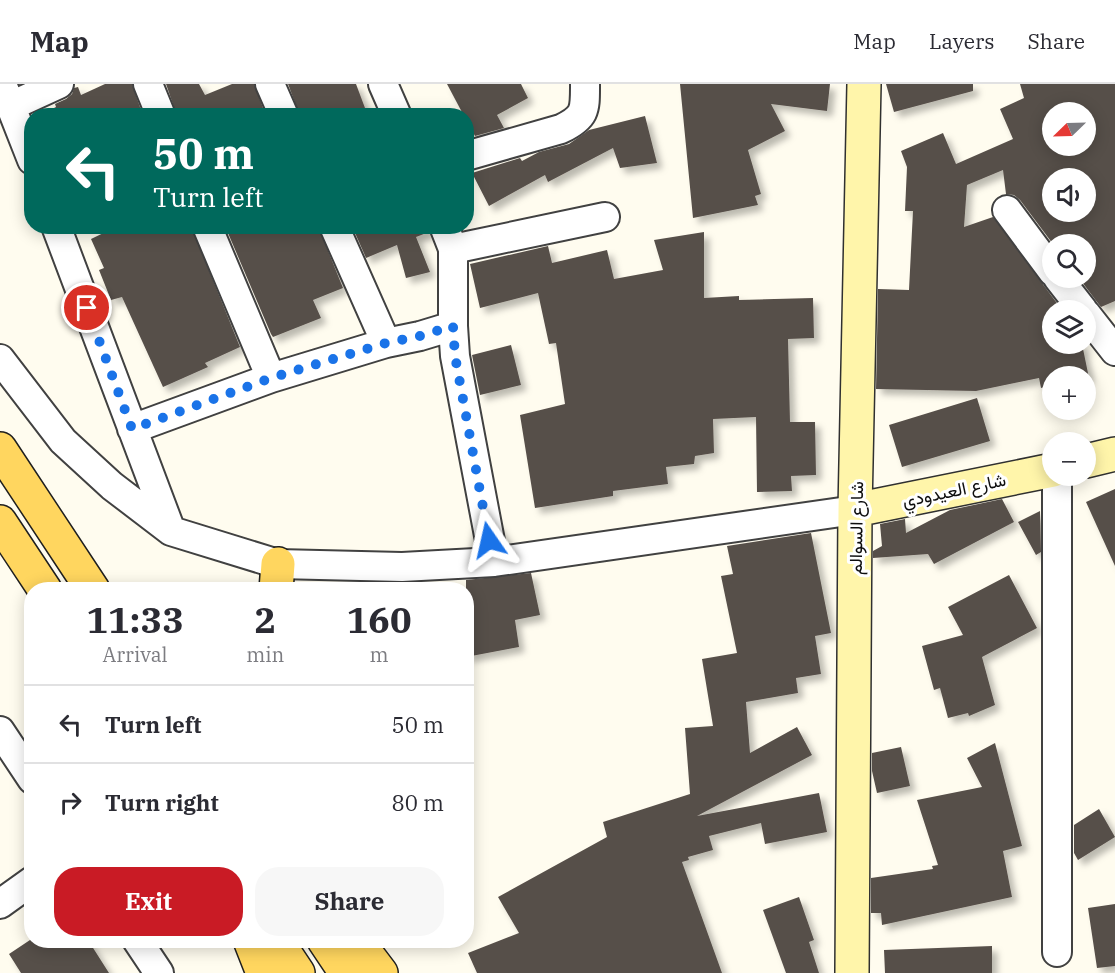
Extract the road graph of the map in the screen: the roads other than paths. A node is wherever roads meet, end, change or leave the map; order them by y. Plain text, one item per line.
1 (58, 84) edge
2 (148, 84) edge
3 (270, 84) edge
4 (383, 84) edge
5 (585, 84) edge
6 (864, 84) edge
7 (6, 95) edge
8 (158, 108) edge
9 (280, 108) edge
10 (394, 108) edge
11 (24, 140) edge
12 (474, 154) edge
13 (1007, 210) dead end
14 (604, 217) dead end
15 (59, 234) edge
16 (210, 234) edge
17 (338, 234) edge
18 (449, 238) edge
19 (1042, 257) edge
20 (1066, 288) edge
21 (1075, 300) edge
22 (453, 326) junction
23 (1096, 326) edge
24 (386, 343) junction
25 (1115, 351) edge
26 (0, 359) edge
27 (271, 378) junction
28 (132, 429) junction
29 (0, 449) edge
30 (1115, 454) edge
31 (1096, 459) edge
32 (1042, 472) edge
33 (1058, 486) edge
34 (855, 510) junction
35 (0, 522) edge
36 (171, 531) junction
37 (494, 562) junction
38 (277, 577) edge
39 (40, 582) edge
40 (88, 582) edge
41 (0, 731) edge
42 (24, 767) edge
43 (24, 887) edge
44 (0, 904) edge
45 (142, 948) edge
46 (253, 948) edge
47 (281, 948) edge
48 (329, 948) edge
49 (362, 948) edge
50 (1057, 952) dead end
51 (159, 973) edge
52 (263, 973) edge
53 (298, 973) edge
54 (346, 973) edge
55 (381, 973) edge
56 (852, 973) edge

1 - 7 street
2 - 8 street
3 - 9 street
4 - 10 street
5 - 12 street
6 - 34 main road, شارع السوالم
7 - 11 street
13 - 19 street
14 - 18 street
15 - 28 street
16 - 27 street
17 - 24 street
18 - 22 street
20 - 21 street
22 - 24 street
22 - 37 street
23 - 25 street
24 - 27 street
26 - 36 street
27 - 28 street
28 - 36 street
29 - 40 main road
30 - 31 main road
32 - 34 main road, شارع العيدودي
33 - 50 street
34 - 37 street
34 - 56 main road, شارع السوالم
35 - 39 main road
36 - 38 street
37 - 38 street
41 - 42 street
43 - 44 street
45 - 51 street
46 - 52 main road
47 - 53 main road
48 - 54 main road
49 - 55 main road

